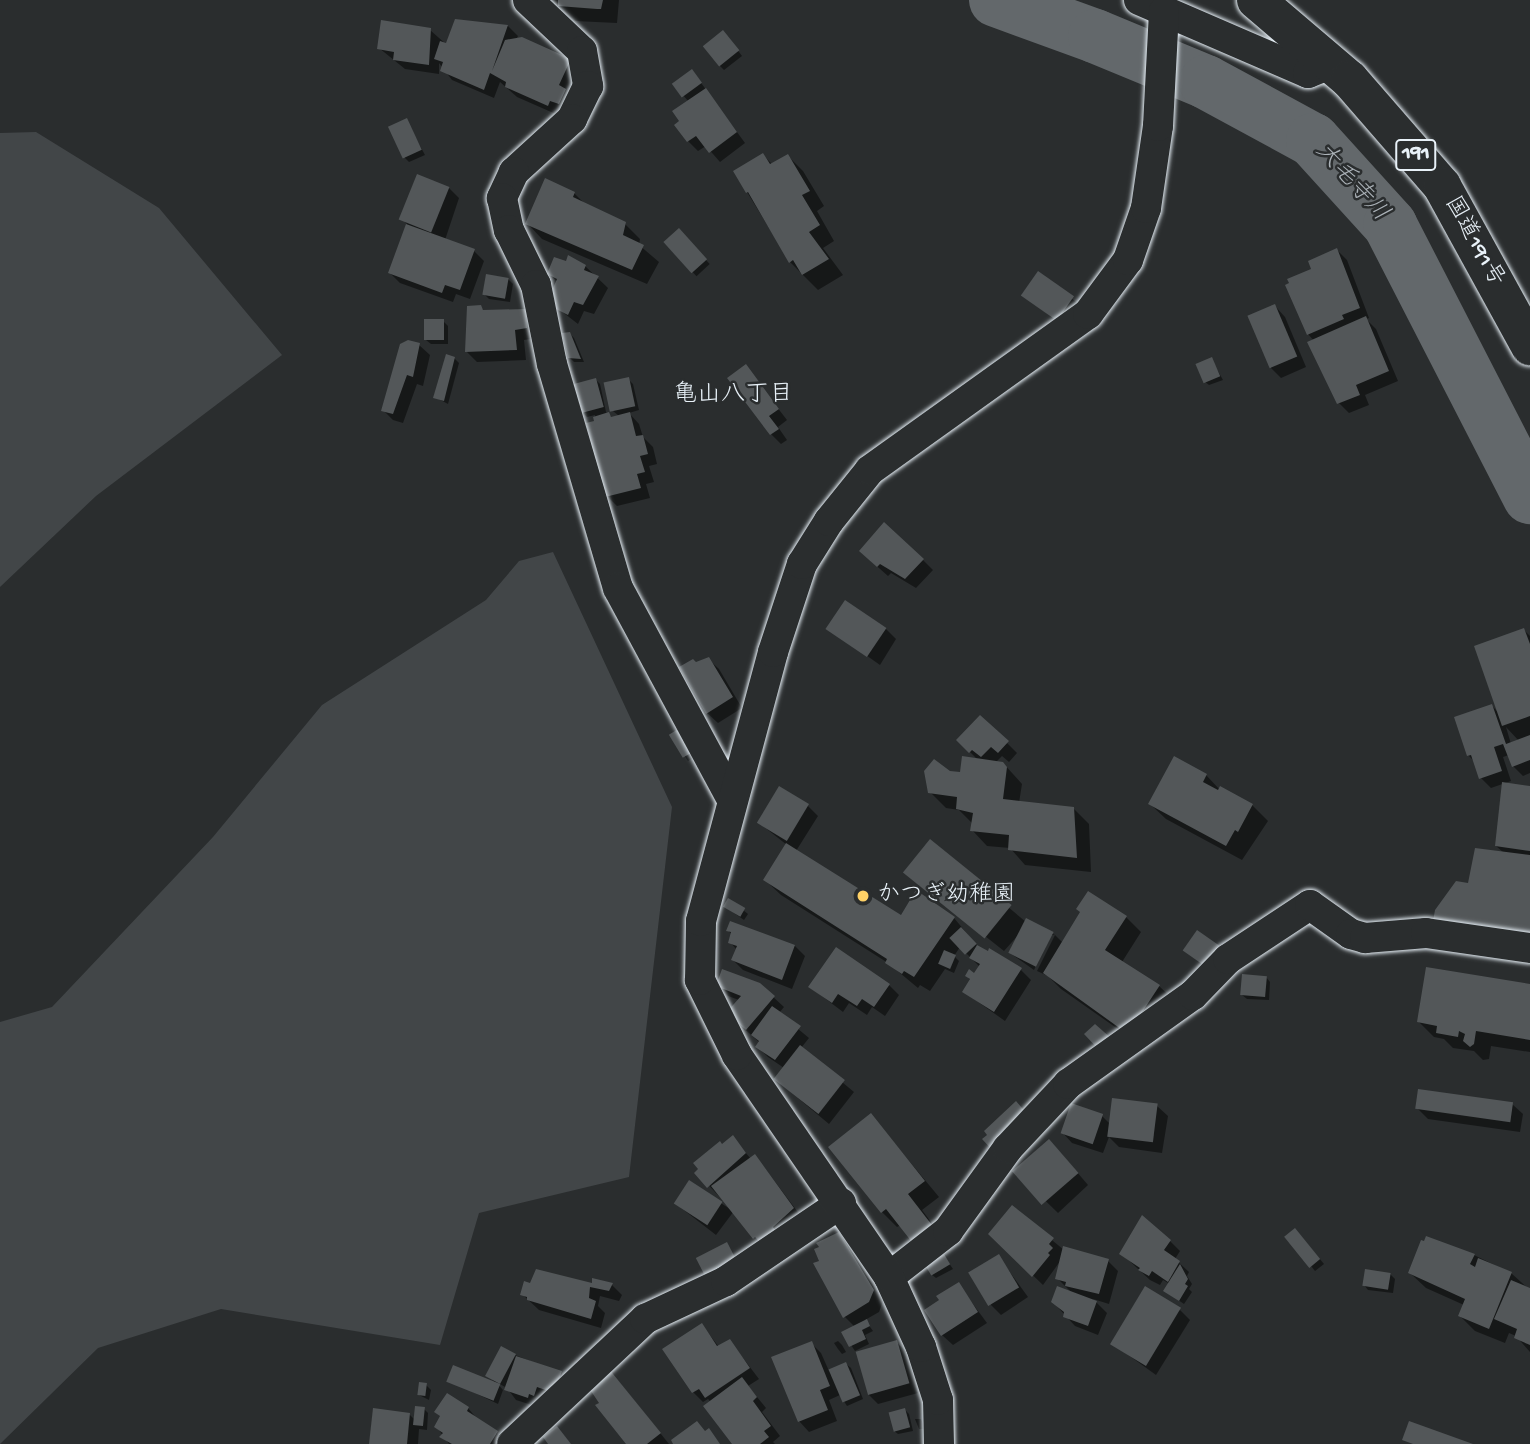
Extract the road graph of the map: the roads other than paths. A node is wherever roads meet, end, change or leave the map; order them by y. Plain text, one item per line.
1 (528, 0) edge
2 (1256, 0) edge
3 (1155, 15) edge
4 (1330, 64) junction
5 (1530, 346) edge
6 (732, 800) junction
7 (1530, 948) edge
8 (841, 1203) junction
9 (889, 1277) junction
10 (512, 1444) edge
11 (939, 1444) edge

1 - 6 street
2 - 4 highway, 国道191号 / 191
3 - 4 street
3 - 6 street
4 - 5 highway, 国道191号 / 191
6 - 8 street
7 - 9 street
8 - 9 street
8 - 10 street
9 - 11 street

